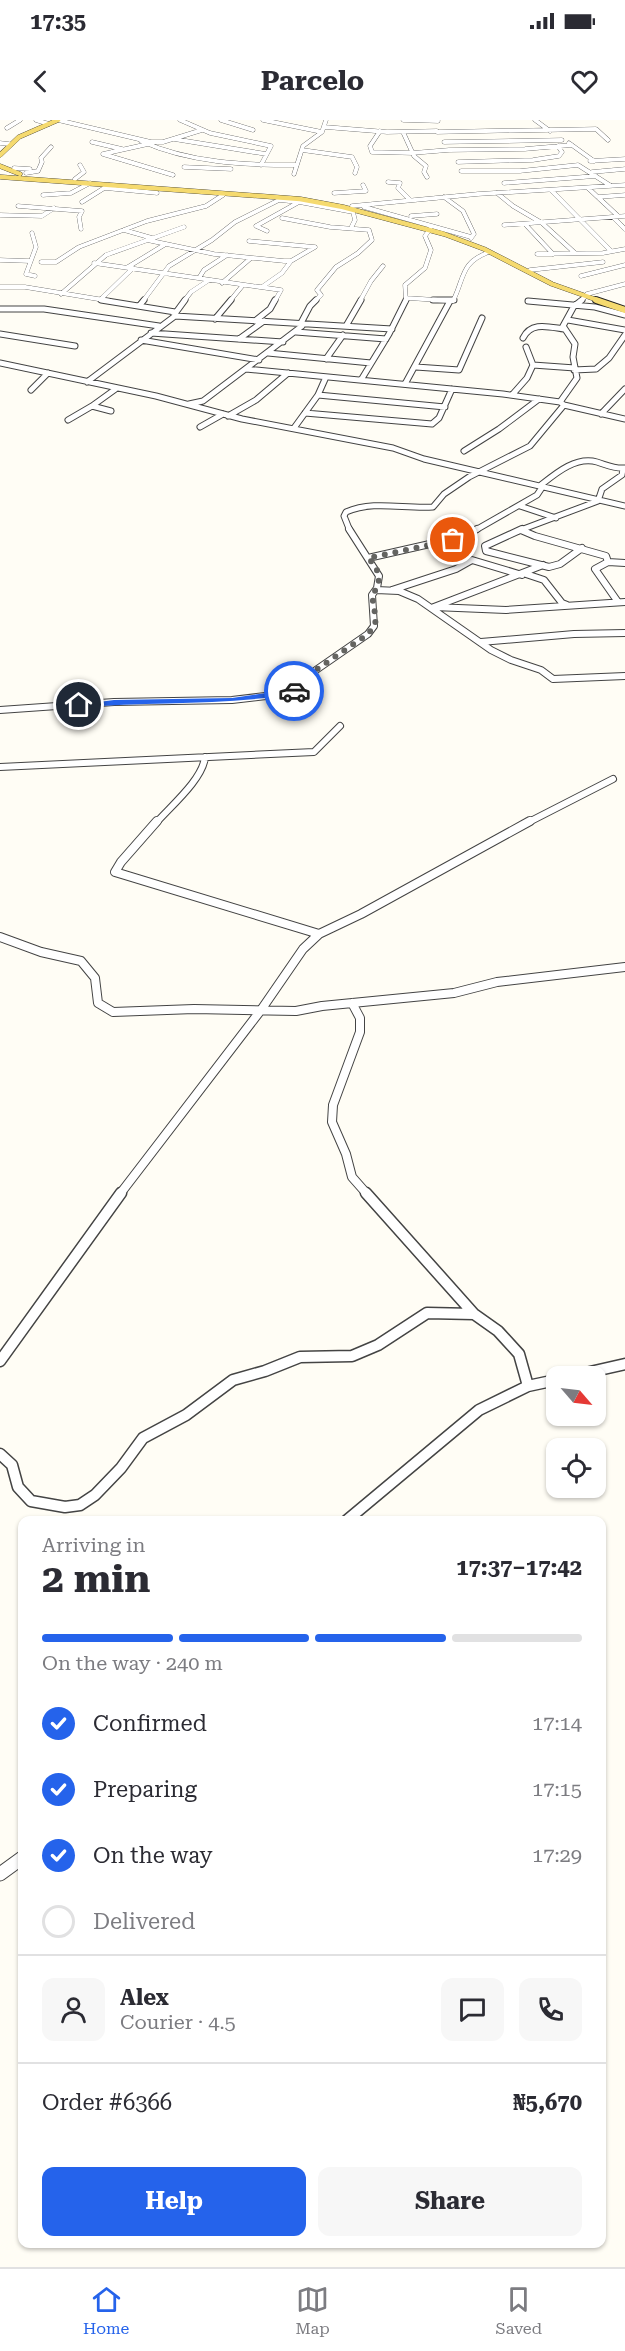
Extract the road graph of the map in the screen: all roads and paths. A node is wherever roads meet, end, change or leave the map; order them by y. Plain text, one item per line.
1 (19, 120) edge
2 (36, 120) edge
3 (62, 120) edge
4 (174, 120) edge
5 (221, 120) edge
6 (243, 120) edge
7 (263, 120) edge
8 (326, 120) edge
9 (403, 120) edge
10 (535, 120) edge
11 (180, 121) edge
12 (438, 121) edge
13 (49, 124) junction
14 (229, 124) junction
15 (325, 127) junction
16 (7, 128) dead end
17 (202, 130) junction
18 (253, 130) dead end
19 (380, 131) junction
20 (550, 131) junction
21 (322, 132) junction
22 (403, 132) junction
23 (437, 132) junction
24 (174, 139) junction
25 (564, 140) junction
26 (608, 140) dead end
27 (141, 141) junction
28 (92, 142) dead end
29 (444, 142) junction
30 (0, 143) edge
31 (9, 144) junction
32 (148, 144) junction
33 (572, 145) junction
34 (558, 146) junction
35 (51, 147) dead end
36 (124, 149) junction
37 (449, 150) junction
38 (304, 151) junction
39 (1, 152) edge
40 (412, 153) junction
41 (266, 154) junction
42 (586, 156) junction
43 (506, 160) junction
44 (625, 160) edge
45 (594, 161) junction
46 (458, 162) junction
47 (579, 163) junction
48 (80, 165) dead end
49 (261, 165) junction
50 (0, 166) edge
51 (297, 166) junction
52 (184, 167) dead end
53 (14, 168) dead end
54 (625, 169) edge
55 (461, 171) junction
56 (520, 171) junction
57 (355, 173) dead end
58 (294, 174) dead end
59 (594, 174) junction
60 (1, 175) edge
61 (173, 175) dead end
62 (25, 176) junction
63 (427, 177) dead end
64 (465, 178) dead end
65 (75, 179) junction
66 (526, 181) junction
67 (388, 182) dead end
68 (90, 183) junction
69 (504, 183) dead end
70 (363, 185) dead end
71 (625, 185) edge
72 (107, 186) junction
73 (611, 186) junction
74 (588, 188) junction
75 (134, 190) junction
76 (551, 190) junction
77 (537, 191) junction
78 (157, 193) dead end
79 (497, 193) junction
80 (43, 195) dead end
81 (223, 195) junction
82 (625, 195) edge
83 (444, 197) junction
84 (598, 197) junction
85 (124, 198) dead end
86 (410, 200) junction
87 (82, 202) dead end
88 (299, 202) junction
89 (341, 204) junction
90 (353, 205) junction
91 (18, 206) dead end
92 (54, 208) junction
93 (0, 214) edge
94 (437, 214) dead end
95 (625, 216) edge
96 (406, 217) junction
97 (615, 217) junction
98 (282, 218) dead end
99 (579, 219) junction
100 (542, 223) junction
101 (525, 224) junction
102 (504, 225) dead end
103 (352, 226) junction
104 (184, 227) dead end
105 (81, 229) dead end
106 (430, 229) junction
107 (625, 229) edge
108 (124, 230) junction
109 (267, 231) dead end
110 (32, 233) dead end
111 (149, 239) junction
112 (469, 239) junction
113 (249, 241) dead end
114 (164, 245) junction
115 (625, 249) edge
116 (193, 250) junction
117 (610, 251) junction
118 (489, 252) junction
119 (537, 254) dead end
120 (554, 254) junction
121 (575, 254) junction
122 (591, 254) junction
123 (227, 255) junction
124 (251, 258) junction
125 (0, 260) edge
126 (29, 261) junction
127 (291, 261) junction
128 (41, 262) dead end
129 (603, 262) junction
130 (94, 263) junction
131 (625, 265) edge
132 (383, 266) dead end
133 (131, 267) junction
134 (614, 268) junction
135 (530, 270) junction
136 (625, 272) edge
137 (163, 273) junction
138 (35, 276) dead end
139 (581, 276) dead end
140 (199, 278) junction
141 (209, 280) junction
142 (222, 282) junction
143 (625, 284) edge
144 (243, 285) junction
145 (0, 287) edge
146 (262, 287) junction
147 (61, 294) junction
148 (586, 296) junction
149 (407, 298) junction
150 (101, 299) junction
151 (450, 301) junction
152 (528, 301) dead end
153 (139, 306) junction
154 (574, 306) junction
155 (624, 308) edge
156 (0, 309) edge
157 (175, 314) junction
158 (625, 315) edge
159 (482, 318) dead end
160 (215, 319) junction
161 (568, 320) junction
162 (255, 321) junction
163 (264, 321) junction
164 (301, 323) junction
165 (159, 326) junction
166 (346, 326) junction
167 (392, 329) junction
168 (564, 329) junction
169 (625, 330) edge
170 (296, 332) junction
171 (151, 333) junction
172 (0, 334) edge
173 (343, 335) junction
174 (625, 335) edge
175 (524, 338) dead end
176 (239, 339) junction
177 (386, 339) junction
178 (141, 340) junction
179 (283, 342) junction
180 (75, 346) dead end
181 (622, 346) edge
182 (526, 347) dead end
183 (268, 353) junction
184 (326, 359) junction
185 (259, 360) junction
186 (0, 363) edge
187 (371, 363) junction
188 (533, 364) junction
189 (416, 368) junction
190 (246, 369) junction
191 (575, 369) junction
192 (48, 373) junction
193 (288, 373) junction
194 (326, 377) junction
195 (361, 380) junction
196 (87, 382) junction
197 (405, 384) junction
198 (117, 388) junction
199 (452, 389) junction
200 (625, 389) edge
201 (31, 390) dead end
202 (318, 395) junction
203 (512, 395) junction
204 (538, 399) junction
205 (187, 404) junction
206 (562, 404) junction
207 (92, 406) junction
208 (445, 407) junction
209 (111, 411) dead end
210 (305, 412) junction
211 (601, 414) junction
212 (226, 415) junction
213 (625, 419) edge
214 (68, 420) dead end
215 (200, 427) dead end
216 (294, 428) junction
217 (464, 451) dead end
218 (624, 468) edge
219 (481, 472) junction
220 (615, 480) junction
221 (625, 483) edge
222 (542, 486) junction
223 (599, 500) junction
224 (520, 506) junction
225 (625, 506) edge
226 (556, 518) junction
227 (521, 530) junction
228 (582, 548) junction
229 (368, 558) junction
230 (608, 562) junction
231 (625, 563) edge
232 (543, 566) junction
233 (524, 574) junction
234 (379, 589) junction
235 (390, 590) junction
236 (622, 602) edge
237 (563, 605) junction
238 (434, 608) junction
239 (625, 633) edge
240 (481, 642) junction
241 (625, 676) edge
242 (0, 710) edge
243 (340, 726) dead end
244 (205, 757) junction
245 (0, 766) edge
246 (613, 779) dead end
247 (319, 934) junction
248 (0, 937) edge
249 (625, 967) edge
250 (352, 1003) junction
251 (261, 1010) junction
252 (474, 1314) junction
253 (0, 1361) edge
254 (625, 1364) edge
255 (606, 1368) edge
256 (546, 1382) edge
257 (528, 1386) junction
258 (0, 1454) edge
259 (350, 1516) edge
260 (18, 1861) edge
261 (0, 1874) edge

1 - 16 street
2 - 13 street
3 - 13 main road
3 - 27 street
4 - 11 street
5 - 14 street
6 - 14 street
7 - 21 street
8 - 15 street
9 - 12 street
10 - 20 street
11 - 17 street
12 - 23 street
13 - 31 main road
14 - 18 street
15 - 19 street
15 - 21 street
17 - 24 street
17 - 41 street
19 - 22 street
19 - 40 street
20 - 23 street
20 - 25 street
20 - 26 street
21 - 38 street
22 - 23 street
22 - 40 street
23 - 29 street
24 - 27 street
24 - 41 street
25 - 29 street
25 - 33 street
27 - 32 street
28 - 36 street
29 - 37 street
30 - 31 street
31 - 39 main road
32 - 36 street
32 - 49 street
33 - 34 street
33 - 42 street
34 - 37 street
34 - 43 street
35 - 62 street
36 - 61 street
37 - 40 street
37 - 46 street
38 - 51 street
38 - 57 street
40 - 63 street
41 - 49 street
42 - 45 street
42 - 47 street
43 - 46 street
43 - 56 street
44 - 45 street
45 - 47 street
46 - 55 street
47 - 56 street
47 - 59 street
48 - 65 street
49 - 51 street
50 - 62 main road
51 - 52 street
51 - 58 street
53 - 62 street
54 - 59 street
55 - 56 street
55 - 64 street
59 - 66 street
59 - 73 street
60 - 62 main road
62 - 65 main road
62 - 68 main road
65 - 89 main road
66 - 69 street
66 - 77 street
67 - 86 street
68 - 72 main road
68 - 80 street
70 - 89 street
71 - 73 street
72 - 75 street
72 - 81 main road
72 - 87 street
73 - 74 street
74 - 76 street
74 - 84 street
75 - 78 street
75 - 85 street
76 - 77 street
76 - 99 street
77 - 79 street
79 - 83 street
79 - 100 street
81 - 106 main road
81 - 108 street
82 - 84 street
83 - 86 street
83 - 112 street
84 - 97 street
86 - 90 street
88 - 103 street
88 - 109 street
88 - 116 street
89 - 90 main road
90 - 96 street
90 - 112 main road
91 - 92 street
92 - 93 street
92 - 105 street
94 - 96 street
95 - 97 street
96 - 112 street
97 - 99 street
97 - 107 street
98 - 103 street
99 - 100 street
99 - 117 street
100 - 101 street
100 - 121 street
101 - 102 street
101 - 120 street
103 - 164 street
104 - 111 street
106 - 118 main road
106 - 149 street
108 - 111 street
108 - 128 street
110 - 126 street
111 - 114 street
111 - 130 street
112 - 135 main road
113 - 127 street
114 - 116 street
114 - 133 street
115 - 117 street
116 - 123 street
116 - 137 street
117 - 122 street
118 - 148 main road
118 - 151 street
119 - 120 street
120 - 121 street
121 - 122 street
122 - 129 street
123 - 124 street
123 - 140 street
124 - 127 street
124 - 142 street
125 - 126 street
126 - 138 street
127 - 146 street
129 - 134 street
129 - 135 street
130 - 133 street
130 - 147 street
131 - 134 street
132 - 166 street
133 - 137 street
133 - 150 street
134 - 136 street
134 - 139 street
135 - 148 main road
137 - 140 street
137 - 153 street
140 - 141 street
141 - 142 street
141 - 157 street
142 - 144 street
143 - 148 street
144 - 146 street
144 - 160 street
145 - 147 street
146 - 162 street
147 - 150 street
148 - 154 street
148 - 155 main road
149 - 151 street
149 - 167 street
150 - 153 street
151 - 189 street
152 - 154 street
153 - 157 street
154 - 158 street
154 - 161 street
156 - 165 street
157 - 160 street
157 - 165 street
159 - 189 street
160 - 162 street
161 - 168 street
161 - 169 street
162 - 163 street
163 - 164 street
163 - 176 street
164 - 166 street
164 - 170 street
165 - 171 street
166 - 167 street
167 - 177 street
168 - 175 street
168 - 191 street
170 - 173 street
170 - 179 street
171 - 176 street
171 - 178 street
172 - 180 street
173 - 177 street
173 - 184 street
174 - 181 street
176 - 179 street
177 - 187 street
178 - 185 street
178 - 196 street
179 - 183 street
181 - 191 street
182 - 188 street
183 - 184 street
183 - 185 street
184 - 187 street
185 - 190 street
186 - 192 street
187 - 195 street
188 - 191 street
188 - 203 street
189 - 197 street
190 - 193 street
190 - 205 street
191 - 206 street
192 - 196 street
192 - 201 street
193 - 194 street
193 - 212 street
194 - 195 street
194 - 202 street
195 - 197 street
196 - 198 street
197 - 199 street
198 - 205 street
198 - 207 street
199 - 203 street
199 - 208 street
200 - 211 street
202 - 208 street
202 - 210 street
203 - 204 street
204 - 206 street
204 - 217 street
205 - 212 street
206 - 211 street
206 - 219 street
207 - 209 street
207 - 214 street
208 - 210 street
210 - 216 street
211 - 213 street
212 - 215 street
212 - 216 street
216 - 219 street
218 - 220 street
218 - 222 street
219 - 222 street
219 - 229 street
220 - 221 street
220 - 223 street
222 - 223 street
222 - 224 street
223 - 225 street
223 - 226 street
224 - 226 street
224 - 229 street
226 - 227 street
227 - 228 street
227 - 232 street
228 - 230 street
228 - 232 street
229 - 234 street
230 - 231 street
230 - 236 street
232 - 233 street
233 - 235 street
233 - 237 street
233 - 238 street
234 - 235 street
234 - 242 street
235 - 238 street
236 - 237 street
237 - 238 street
238 - 240 street
239 - 240 street
240 - 241 street
243 - 244 street
244 - 245 street
244 - 247 street
246 - 247 street
247 - 251 street
248 - 251 street
249 - 250 street
250 - 251 street
250 - 252 street
251 - 253 street
252 - 257 street
252 - 258 street
254 - 255 street
256 - 257 street
257 - 259 street
260 - 261 street

